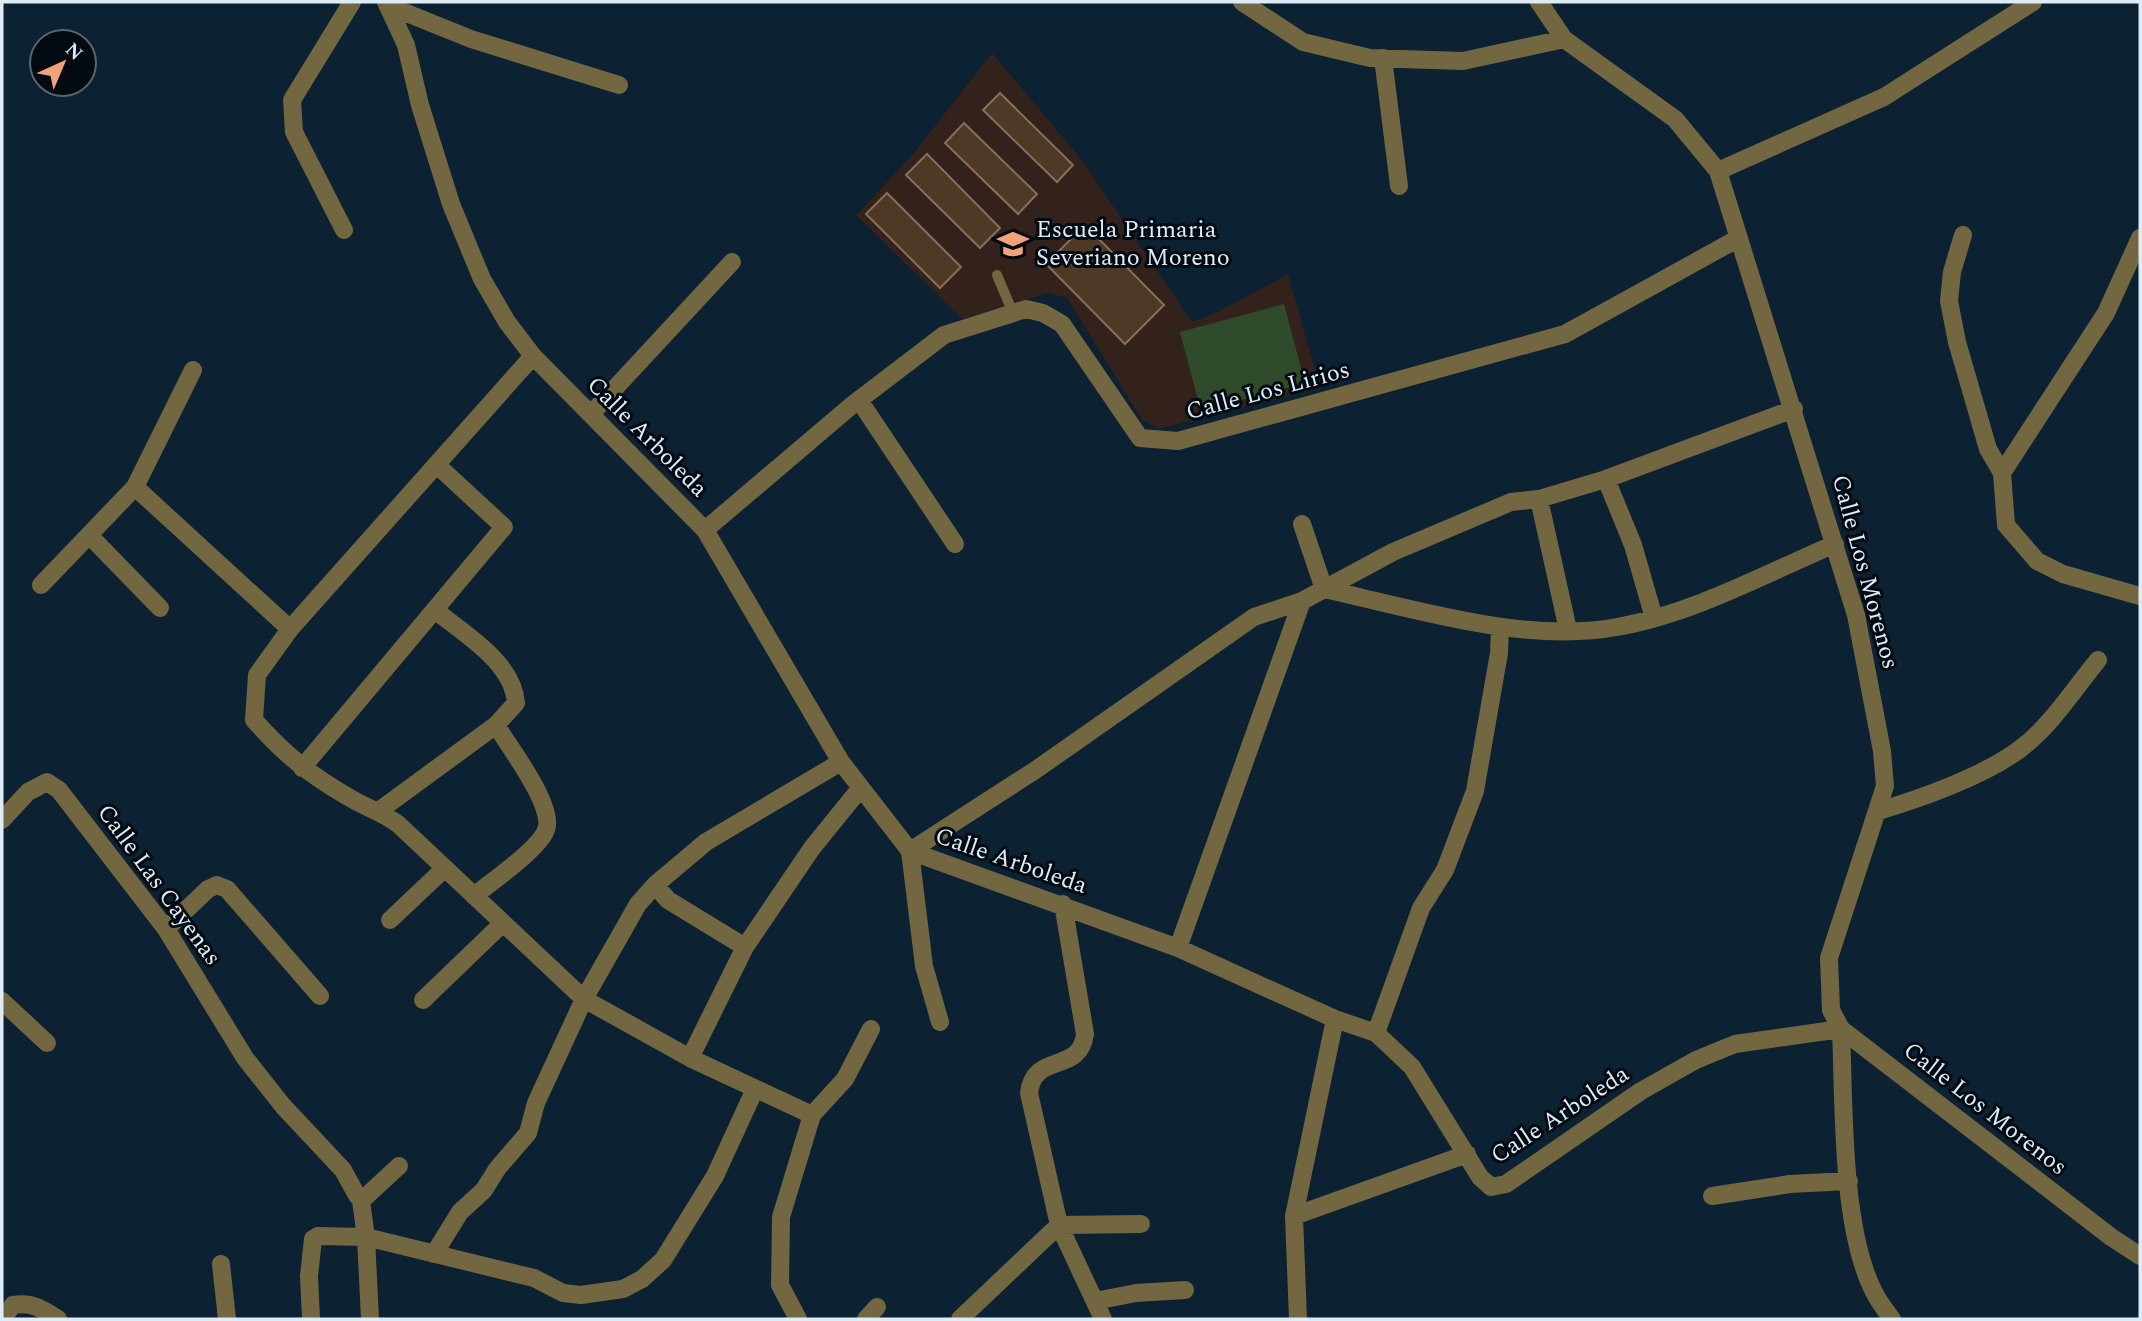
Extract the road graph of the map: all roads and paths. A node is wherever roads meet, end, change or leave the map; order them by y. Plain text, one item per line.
1 (352, 2) edge
2 (1242, 2) edge
3 (1539, 2) edge
4 (2033, 2) edge
5 (388, 4) edge
6 (1564, 39) junction
7 (1383, 58) junction
8 (619, 85) dead end
9 (1718, 171) junction
10 (1399, 186) dead end
11 (344, 230) dead end
12 (1963, 235) dead end
13 (2140, 238) edge
14 (1739, 239) junction
15 (733, 262) dead end
16 (997, 275) dead end
17 (1013, 313) junction
18 (533, 356) junction
19 (193, 369) dead end
20 (859, 400) junction
21 (1794, 409) junction
22 (591, 414) junction
23 (438, 466) junction
24 (2003, 473) junction
25 (1606, 480) junction
26 (135, 487) junction
27 (1538, 499) junction
28 (1301, 524) dead end
29 (705, 530) junction
30 (89, 535) junction
31 (955, 544) dead end
32 (1835, 544) junction
33 (41, 584) dead end
34 (1324, 589) junction
35 (2140, 596) edge
36 (1302, 601) junction
37 (160, 608) dead end
38 (435, 610) junction
39 (1654, 618) junction
40 (1500, 628) junction
41 (290, 629) junction
42 (1569, 629) junction
43 (2098, 660) dead end
44 (496, 725) junction
45 (841, 762) junction
46 (302, 768) junction
47 (859, 790) junction
48 (380, 810) junction
49 (1878, 810) junction
50 (2, 820) edge
51 (910, 852) junction
52 (445, 868) junction
53 (655, 885) junction
54 (474, 896) junction
55 (1063, 904) junction
56 (390, 920) dead end
57 (503, 923) junction
58 (166, 929) junction
59 (745, 947) junction
60 (1178, 948) junction
61 (320, 996) dead end
62 (584, 999) junction
63 (423, 1000) dead end
64 (2, 1001) edge
65 (1335, 1019) junction
66 (940, 1022) dead end
67 (871, 1028) dead end
68 (1840, 1028) junction
69 (1377, 1033) junction
70 (47, 1043) dead end
71 (690, 1058) junction
72 (755, 1089) junction
73 (812, 1115) junction
74 (1467, 1154) junction
75 (399, 1166) dead end
76 (1849, 1181) junction
77 (1712, 1196) dead end
78 (361, 1201) junction
79 (1294, 1216) junction
80 (1141, 1224) dead end
81 (1059, 1225) junction
82 (366, 1237) junction
83 (434, 1254) junction
84 (2140, 1256) edge
85 (221, 1264) dead end
86 (1185, 1290) dead end
87 (1096, 1301) junction
88 (2, 1319) edge
89 (58, 1319) edge
90 (227, 1319) edge
91 (312, 1319) edge
92 (370, 1319) edge
93 (798, 1319) edge
94 (960, 1319) edge
95 (1103, 1319) edge
96 (1298, 1319) edge
97 (1892, 1319) edge

1 - 11 street
2 - 7 street
3 - 6 street, Calle Los Morenos
4 - 9 street
5 - 8 street
5 - 18 street, Calle Arboleda
6 - 7 street
6 - 9 street, Calle Los Morenos
7 - 10 street
9 - 14 street, Calle Los Morenos
12 - 24 street
13 - 24 street
14 - 17 street, Calle Los Lirios
14 - 21 street, Calle Los Morenos
15 - 22 street
16 - 17 lane
17 - 20 street, Calle Los Lirios
18 - 22 street, Calle Arboleda
18 - 23 street
19 - 26 street
20 - 29 street, Calle Los Lirios
20 - 31 street
21 - 25 street
21 - 32 street, Calle Los Morenos
22 - 29 street, Calle Arboleda
23 - 38 street
23 - 41 street
24 - 35 street
25 - 27 street
25 - 39 street
26 - 30 street
26 - 41 street
27 - 34 street
27 - 42 street
28 - 34 street
29 - 45 street, Calle Arboleda
30 - 33 street
30 - 37 street
32 - 39 street
32 - 49 street, Calle Los Morenos
34 - 36 street
34 - 40 street
36 - 51 street
36 - 60 street
38 - 44 street
38 - 46 street
39 - 42 street
40 - 42 street
40 - 69 street
41 - 46 street
43 - 49 street
44 - 48 street
44 - 54 street
45 - 47 street, Calle Arboleda
45 - 53 street
46 - 48 street
47 - 51 street, Calle Arboleda
47 - 59 street
48 - 52 street
49 - 68 street, Calle Los Morenos
50 - 58 street, Calle Las Cayenas
51 - 55 street, Calle Arboleda
51 - 66 street
52 - 54 street
52 - 56 street
53 - 59 street
53 - 62 street
54 - 57 street
55 - 60 street, Calle Arboleda
55 - 81 street
57 - 62 street
57 - 63 street
58 - 61 street
58 - 78 street, Calle Las Cayenas
59 - 71 street
60 - 65 street, Calle Arboleda
62 - 71 street
62 - 83 street
64 - 70 street
65 - 69 street, Calle Arboleda
65 - 79 street
67 - 73 street
68 - 74 street, Calle Arboleda
68 - 76 street
68 - 84 street, Calle Los Morenos
69 - 74 street, Calle Arboleda
71 - 72 street
72 - 73 street
72 - 83 street
73 - 93 street
74 - 79 street
75 - 78 street
76 - 77 street
76 - 97 street
78 - 82 street
79 - 96 street
80 - 81 street
81 - 87 street
81 - 94 street
82 - 83 street
82 - 91 street
82 - 92 street
85 - 90 street
86 - 87 street
87 - 95 street
88 - 89 street

